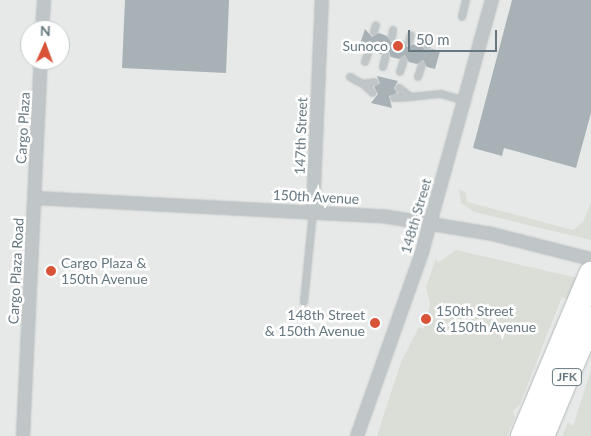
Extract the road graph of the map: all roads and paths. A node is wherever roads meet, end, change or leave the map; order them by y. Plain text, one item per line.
1 (44, 0) edge
2 (322, 0) edge
3 (466, 0) edge
4 (492, 0) edge
5 (462, 17) dead end
6 (43, 20) edge
7 (369, 50) dead end
8 (386, 55) dead end
9 (404, 60) dead end
10 (365, 62) dead end
11 (422, 65) dead end
12 (383, 67) dead end
13 (40, 70) edge
14 (400, 72) dead end
15 (350, 77) dead end
16 (418, 77) dead end
17 (375, 82) dead end
18 (363, 84) junction
19 (399, 88) dead end
20 (373, 93) dead end
21 (411, 97) junction
22 (394, 98) dead end
23 (465, 101) junction
24 (34, 198) junction
25 (313, 211) junction
26 (431, 223) junction
27 (591, 259) edge
28 (591, 274) edge
29 (304, 302) dead end
30 (585, 311) edge
31 (547, 378) junction
32 (538, 435) edge
33 (23, 436) edge
34 (357, 436) edge
35 (516, 436) edge

1 - 6 street
2 - 25 street, 147th Street
3 - 5 lane
4 - 23 street, 148th Street
7 - 10 lane
8 - 12 lane
9 - 14 lane
11 - 16 lane
13 - 24 street, Cargo Plaza
15 - 18 lane
17 - 18 lane
18 - 20 lane
19 - 21 lane
21 - 22 lane
21 - 23 lane
23 - 26 street, 148th Street
24 - 25 street, 150th Avenue
24 - 33 street, Cargo Plaza Road
25 - 26 street, 150th Avenue
25 - 29 lane, 147th Street
26 - 27 street, 150th Avenue
26 - 34 street, 148th Street
28 - 30 highway, JFK
30 - 31 highway, JFK
30 - 32 highway, JFK
31 - 32 highway, JFK
31 - 35 highway

